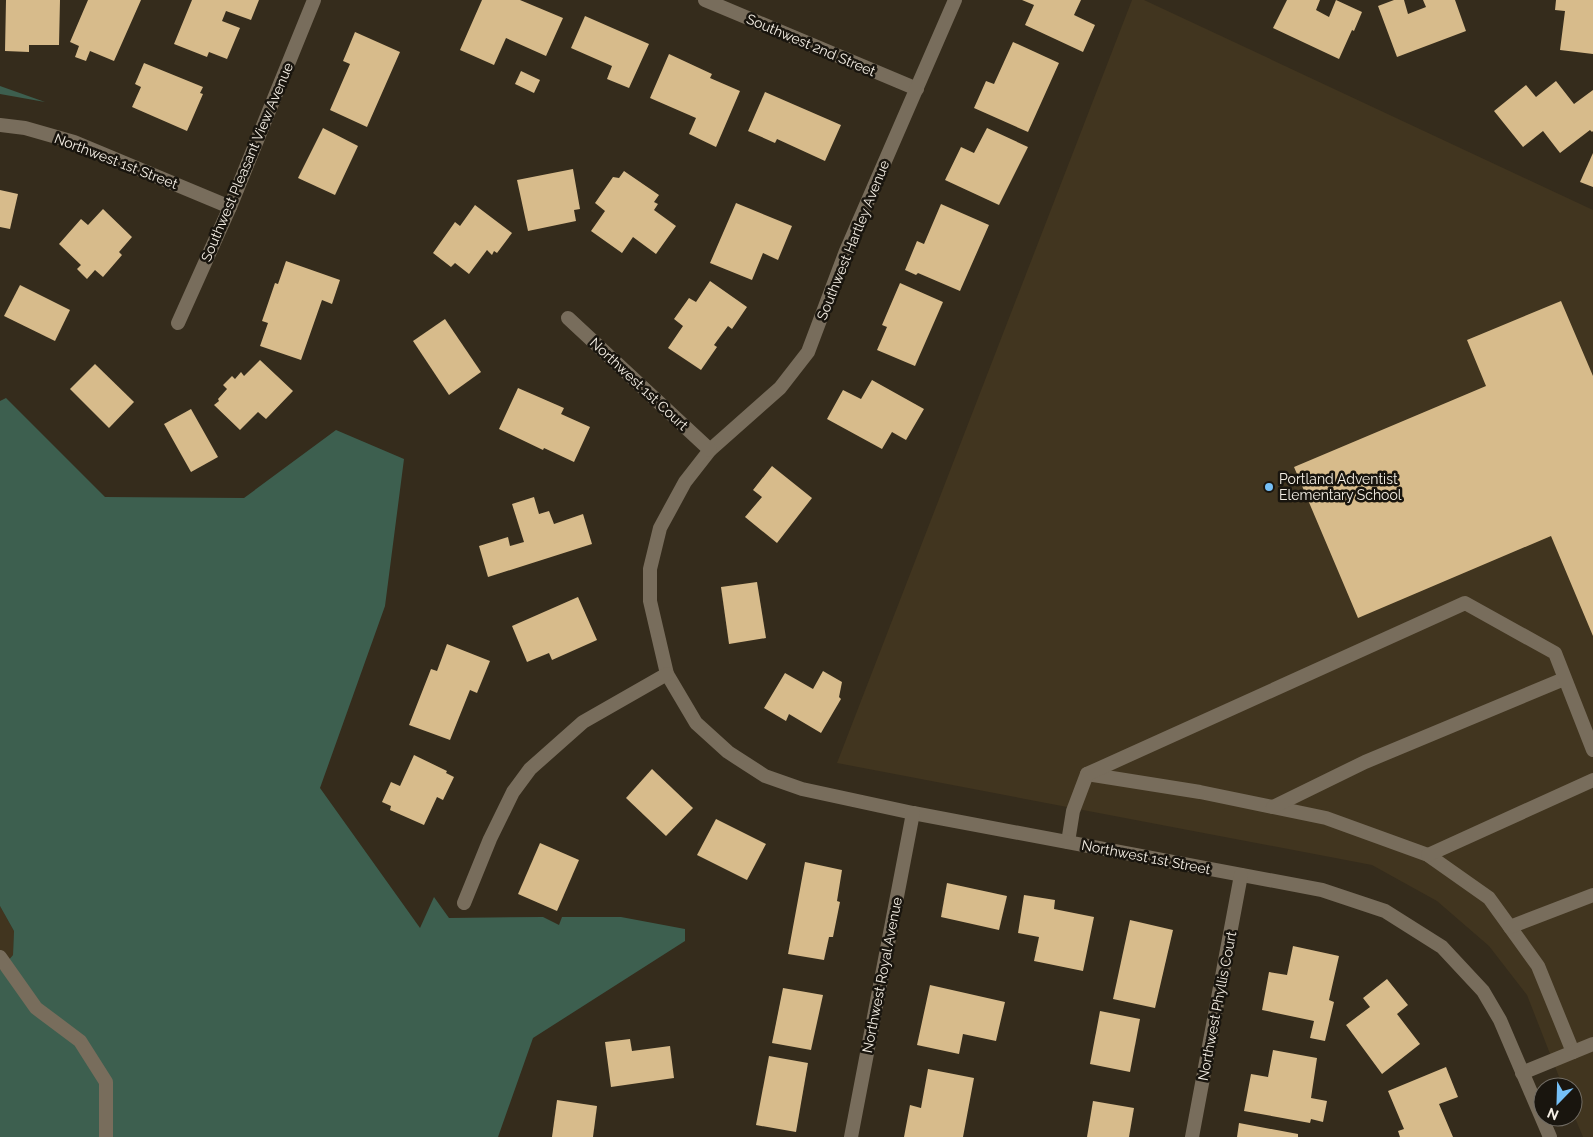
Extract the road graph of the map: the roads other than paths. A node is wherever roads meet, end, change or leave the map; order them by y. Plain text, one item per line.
1 (314, 0) edge
2 (705, 0) edge
3 (955, 0) edge
4 (917, 89) junction
5 (0, 125) edge
6 (230, 207) junction
7 (568, 318) dead end
8 (178, 323) dead end
9 (710, 450) junction
10 (667, 674) junction
11 (1564, 679) junction
12 (1593, 750) edge
13 (1087, 774) junction
14 (1593, 780) edge
15 (1273, 807) junction
16 (913, 813) junction
17 (1068, 842) junction
18 (1428, 855) junction
19 (1241, 875) junction
20 (1593, 895) edge
21 (464, 903) dead end
22 (1510, 927) junction
23 (0, 957) edge
24 (1593, 1044) edge
25 (1573, 1052) junction
26 (1522, 1073) junction
27 (106, 1137) edge
28 (851, 1137) edge
29 (1192, 1137) edge
30 (1550, 1137) edge

1 - 6 street, Southwest Pleasant View Avenue
2 - 4 street, Southwest 2nd Street
3 - 4 street, Southwest Hartley Avenue
4 - 9 street, Southwest Hartley Avenue
5 - 6 street, Northwest 1st Street
6 - 8 street, Southwest Pleasant View Avenue
7 - 9 street, Northwest 1st Court
9 - 10 street, Southwest Hartley Avenue
10 - 16 street, Northwest 1st Street
10 - 21 street
11 - 12 street
11 - 13 street
11 - 15 street
13 - 15 street
13 - 17 street
14 - 18 street
15 - 18 street
16 - 17 street, Northwest 1st Street
16 - 28 street, Northwest Royal Avenue
17 - 19 street, Northwest 1st Street
18 - 22 street
19 - 26 street, Northwest 1st Street
19 - 29 street, Northwest Phyllis Court
20 - 22 street
22 - 25 street
23 - 27 street
24 - 25 street
25 - 26 street
26 - 30 street, Northwest 1st Street

